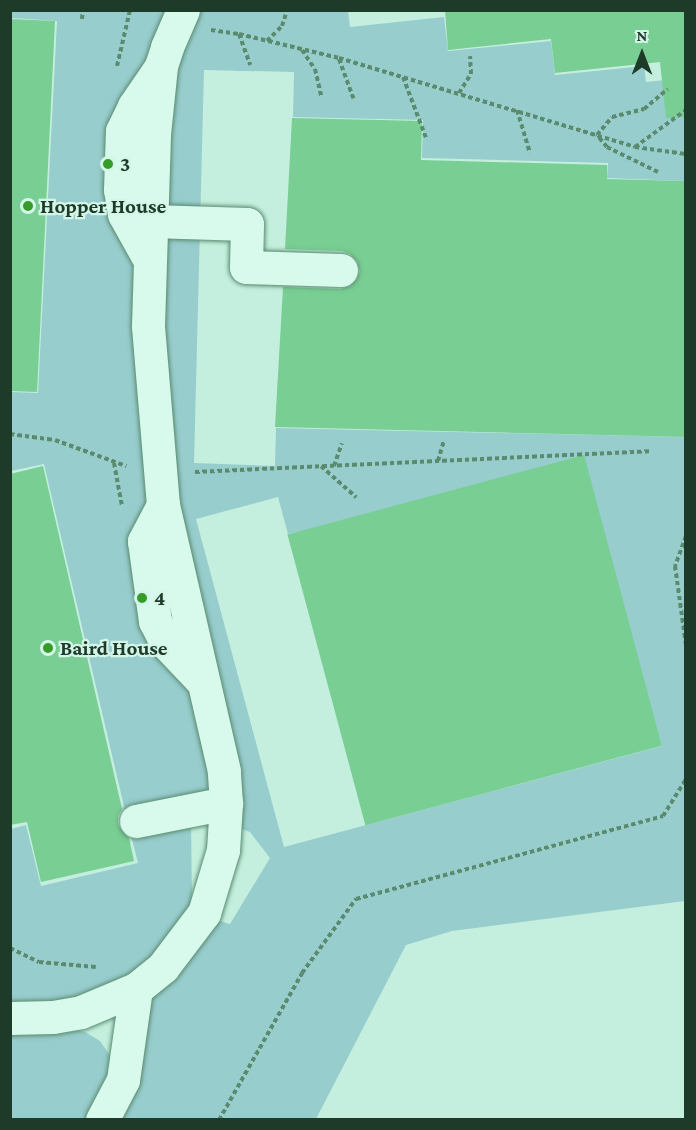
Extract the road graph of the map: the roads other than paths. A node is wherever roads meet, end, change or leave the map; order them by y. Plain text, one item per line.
1 (180, 18) edge
2 (161, 66) junction
3 (151, 221) junction
4 (149, 258) junction
5 (341, 270) dead end
6 (226, 803) junction
7 (136, 821) dead end
8 (136, 989) junction
9 (10, 1018) edge
10 (102, 1119) edge

1 - 2 street
2 - 3 street
2 - 4 street
3 - 4 street
3 - 5 street
4 - 6 street
6 - 7 street
6 - 8 street
8 - 9 street
8 - 10 street

